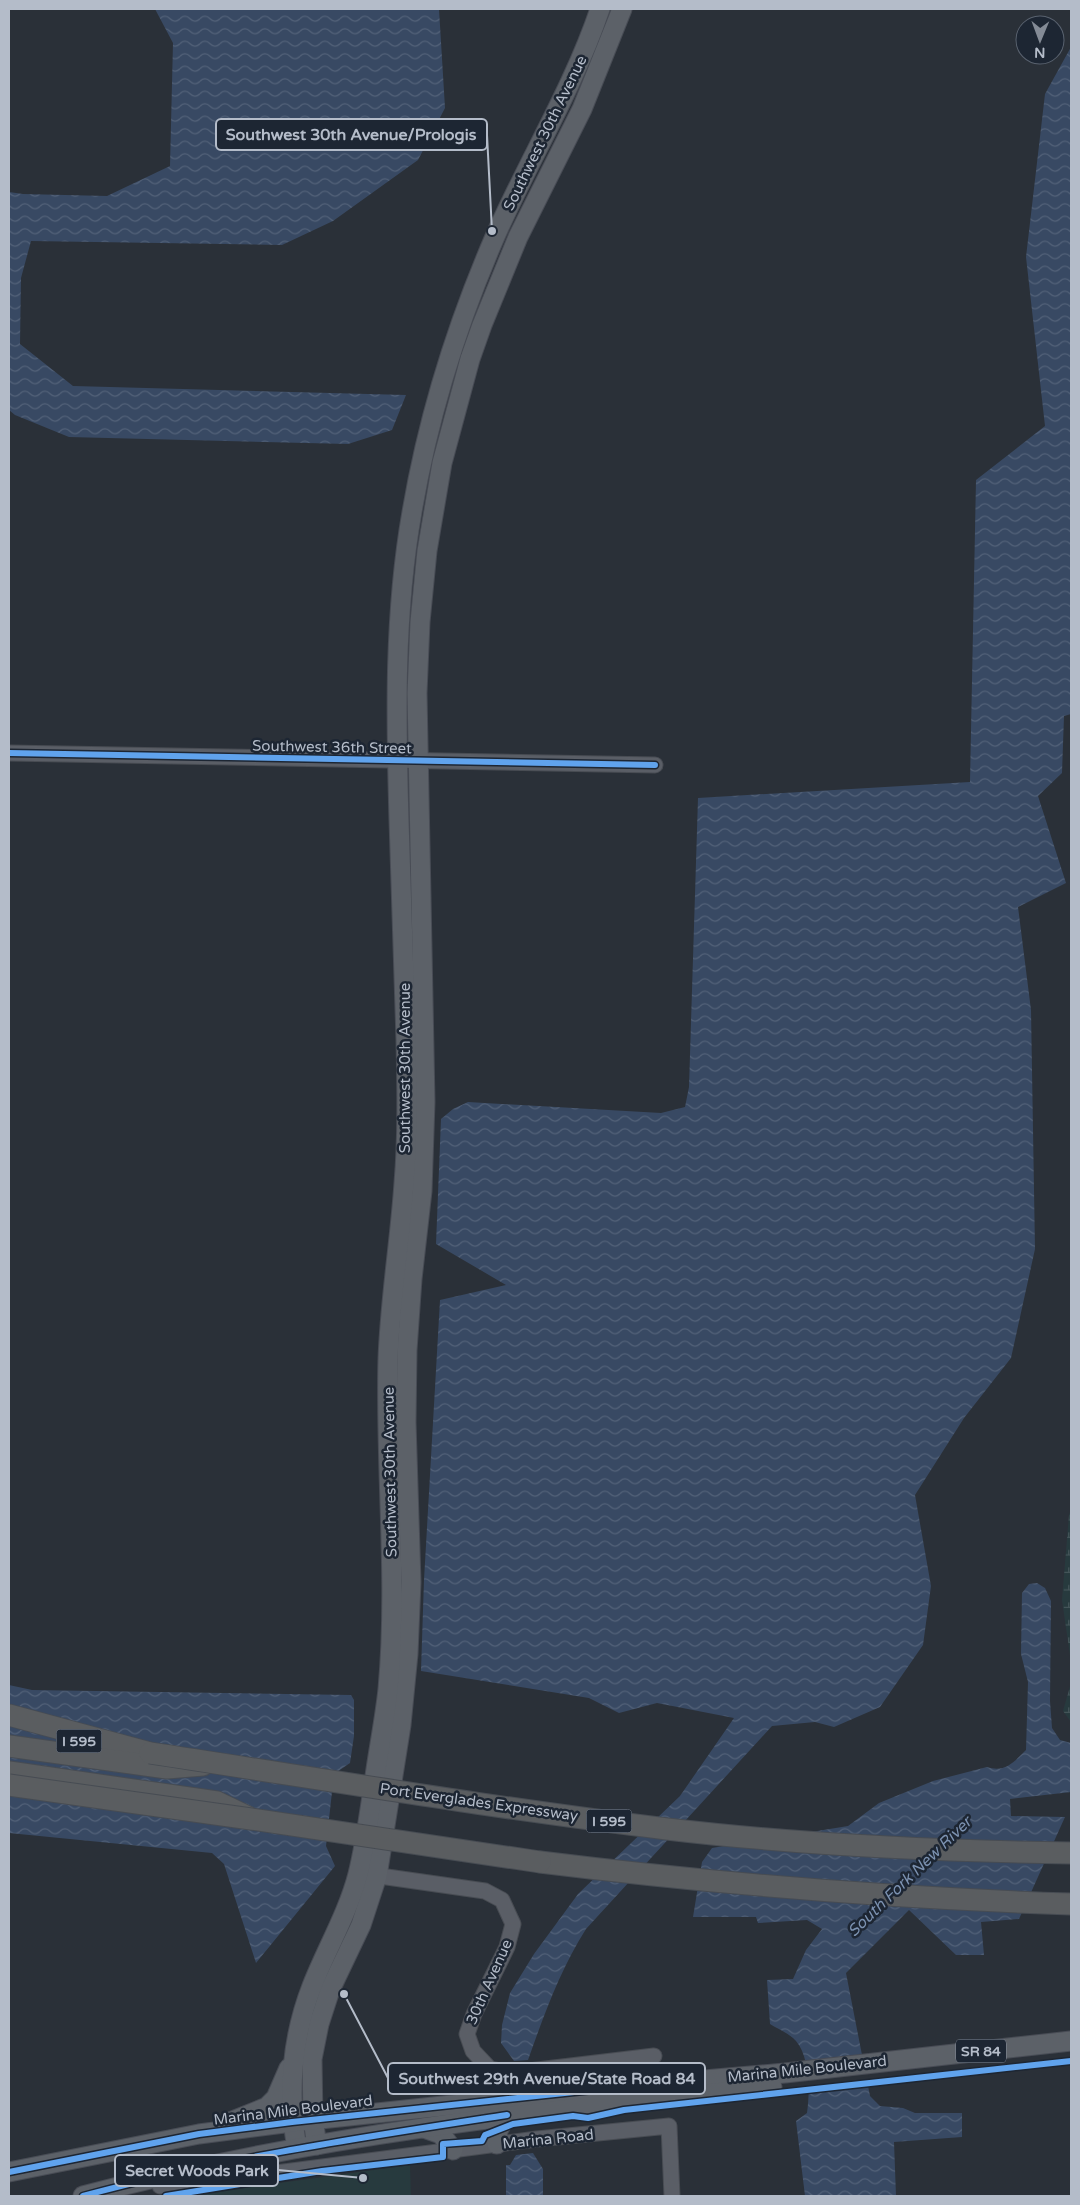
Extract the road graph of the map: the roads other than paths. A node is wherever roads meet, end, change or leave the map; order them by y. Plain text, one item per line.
1 (600, 9) edge
2 (622, 9) edge
3 (9, 753) edge
4 (397, 761) junction
5 (418, 761) junction
6 (655, 765) dead end
7 (415, 1039) junction
8 (9, 1716) edge
9 (9, 1730) edge
10 (9, 1746) edge
11 (150, 1752) junction
12 (223, 1764) junction
13 (9, 1772) edge
14 (9, 1785) edge
15 (9, 1798) edge
16 (251, 1818) junction
17 (1071, 1854) edge
18 (540, 1862) junction
19 (358, 1873) junction
20 (377, 1876) junction
21 (1071, 1904) edge
22 (1071, 2041) edge
23 (1071, 2054) edge
24 (654, 2056) dead end
25 (294, 2058) junction
26 (890, 2067) junction
27 (785, 2079) junction
28 (507, 2115) junction
29 (313, 2120) junction
30 (292, 2122) junction
31 (424, 2128) junction
32 (199, 2134) junction
33 (496, 2144) junction
34 (317, 2145) junction
35 (297, 2148) junction
36 (453, 2150) junction
37 (9, 2172) edge
38 (124, 2190) edge
39 (83, 2196) edge
40 (672, 2196) edge

1 - 4 main road, Southwest 30th Avenue
2 - 5 main road, Southwest 30th Avenue
3 - 4 street, Southwest 36th Street
4 - 5 street, Southwest 36th Street
4 - 7 main road, Southwest 30th Avenue
5 - 6 street, Southwest 36th Street
5 - 7 main road, Southwest 30th Avenue
7 - 19 main road, Southwest 30th Avenue
7 - 20 main road, Southwest 30th Avenue
8 - 11 highway
9 - 11 highway, Port Everglades Expressway / I 595
10 - 12 highway, bridge
11 - 12 highway, Port Everglades Expressway / I 595, bridge
12 - 17 highway, Port Everglades Expressway / I 595, bridge
13 - 16 highway
14 - 16 highway, bridge
15 - 18 highway, bridge
16 - 18 highway, bridge
18 - 21 highway
19 - 20 street, 30th Avenue
19 - 25 main road, Southwest 30th Avenue
20 - 24 street, 30th Avenue
20 - 29 main road, Southwest 30th Avenue
22 - 26 main road, Marina Mile Boulevard / SR 84
23 - 26 main road, Marina Mile Boulevard / SR 84
25 - 30 main road, Southwest 30th Avenue
25 - 32 main road
26 - 27 main road, Marina Mile Boulevard / SR 84
27 - 28 main road, Marina Mile Boulevard / SR 84
27 - 29 main road, Marina Mile Boulevard / SR 84
28 - 31 main road, Marina Mile Boulevard / SR 84
28 - 33 main road
29 - 30 main road, Marina Mile Boulevard / SR 84
29 - 34 main road, Southwest 30th Avenue
30 - 32 main road, Marina Mile Boulevard / SR 84
30 - 35 main road, Southwest 30th Avenue
31 - 34 main road, Marina Mile Boulevard / SR 84
31 - 36 main road
32 - 37 main road, Marina Mile Boulevard / SR 84
33 - 36 street, Marina Road
33 - 40 street, Marina Road
34 - 35 main road, SR 84
35 - 38 main road, SR 84
36 - 38 street, Marina Road
38 - 39 main road, SR 84

